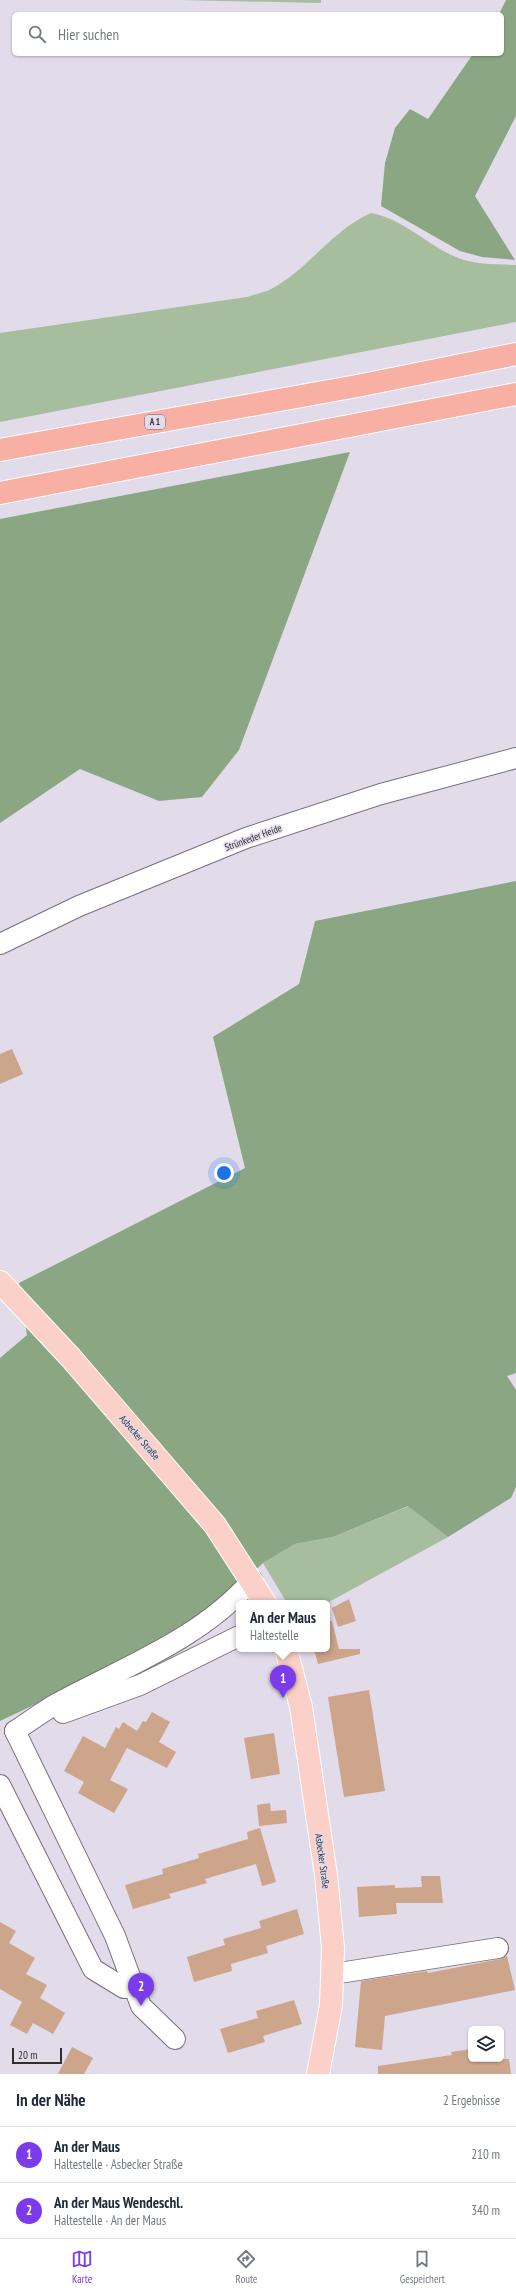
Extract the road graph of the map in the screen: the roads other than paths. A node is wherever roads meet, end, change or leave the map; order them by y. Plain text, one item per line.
1 (516, 354) edge
2 (516, 394) edge
3 (0, 450) edge
4 (0, 493) edge
5 (516, 758) edge
6 (0, 944) edge
7 (0, 1282) edge
8 (252, 1580) junction
9 (263, 1600) edge
10 (236, 1637) edge
11 (287, 1652) edge
12 (8, 1734) edge
13 (0, 1785) edge
14 (498, 1948) dead end
15 (333, 1974) junction
16 (135, 1987) junction
17 (175, 2040) dead end
18 (318, 2074) edge

1 - 3 highway, A 1
2 - 4 highway
5 - 6 street, Strünkeder Heide
7 - 8 main road, Asbecker Straße
8 - 9 main road, Asbecker Straße
8 - 12 street
10 - 12 street
11 - 15 main road, Asbecker Straße
12 - 16 street
13 - 16 street
14 - 15 street
15 - 18 main road, Asbecker Straße
16 - 17 street

